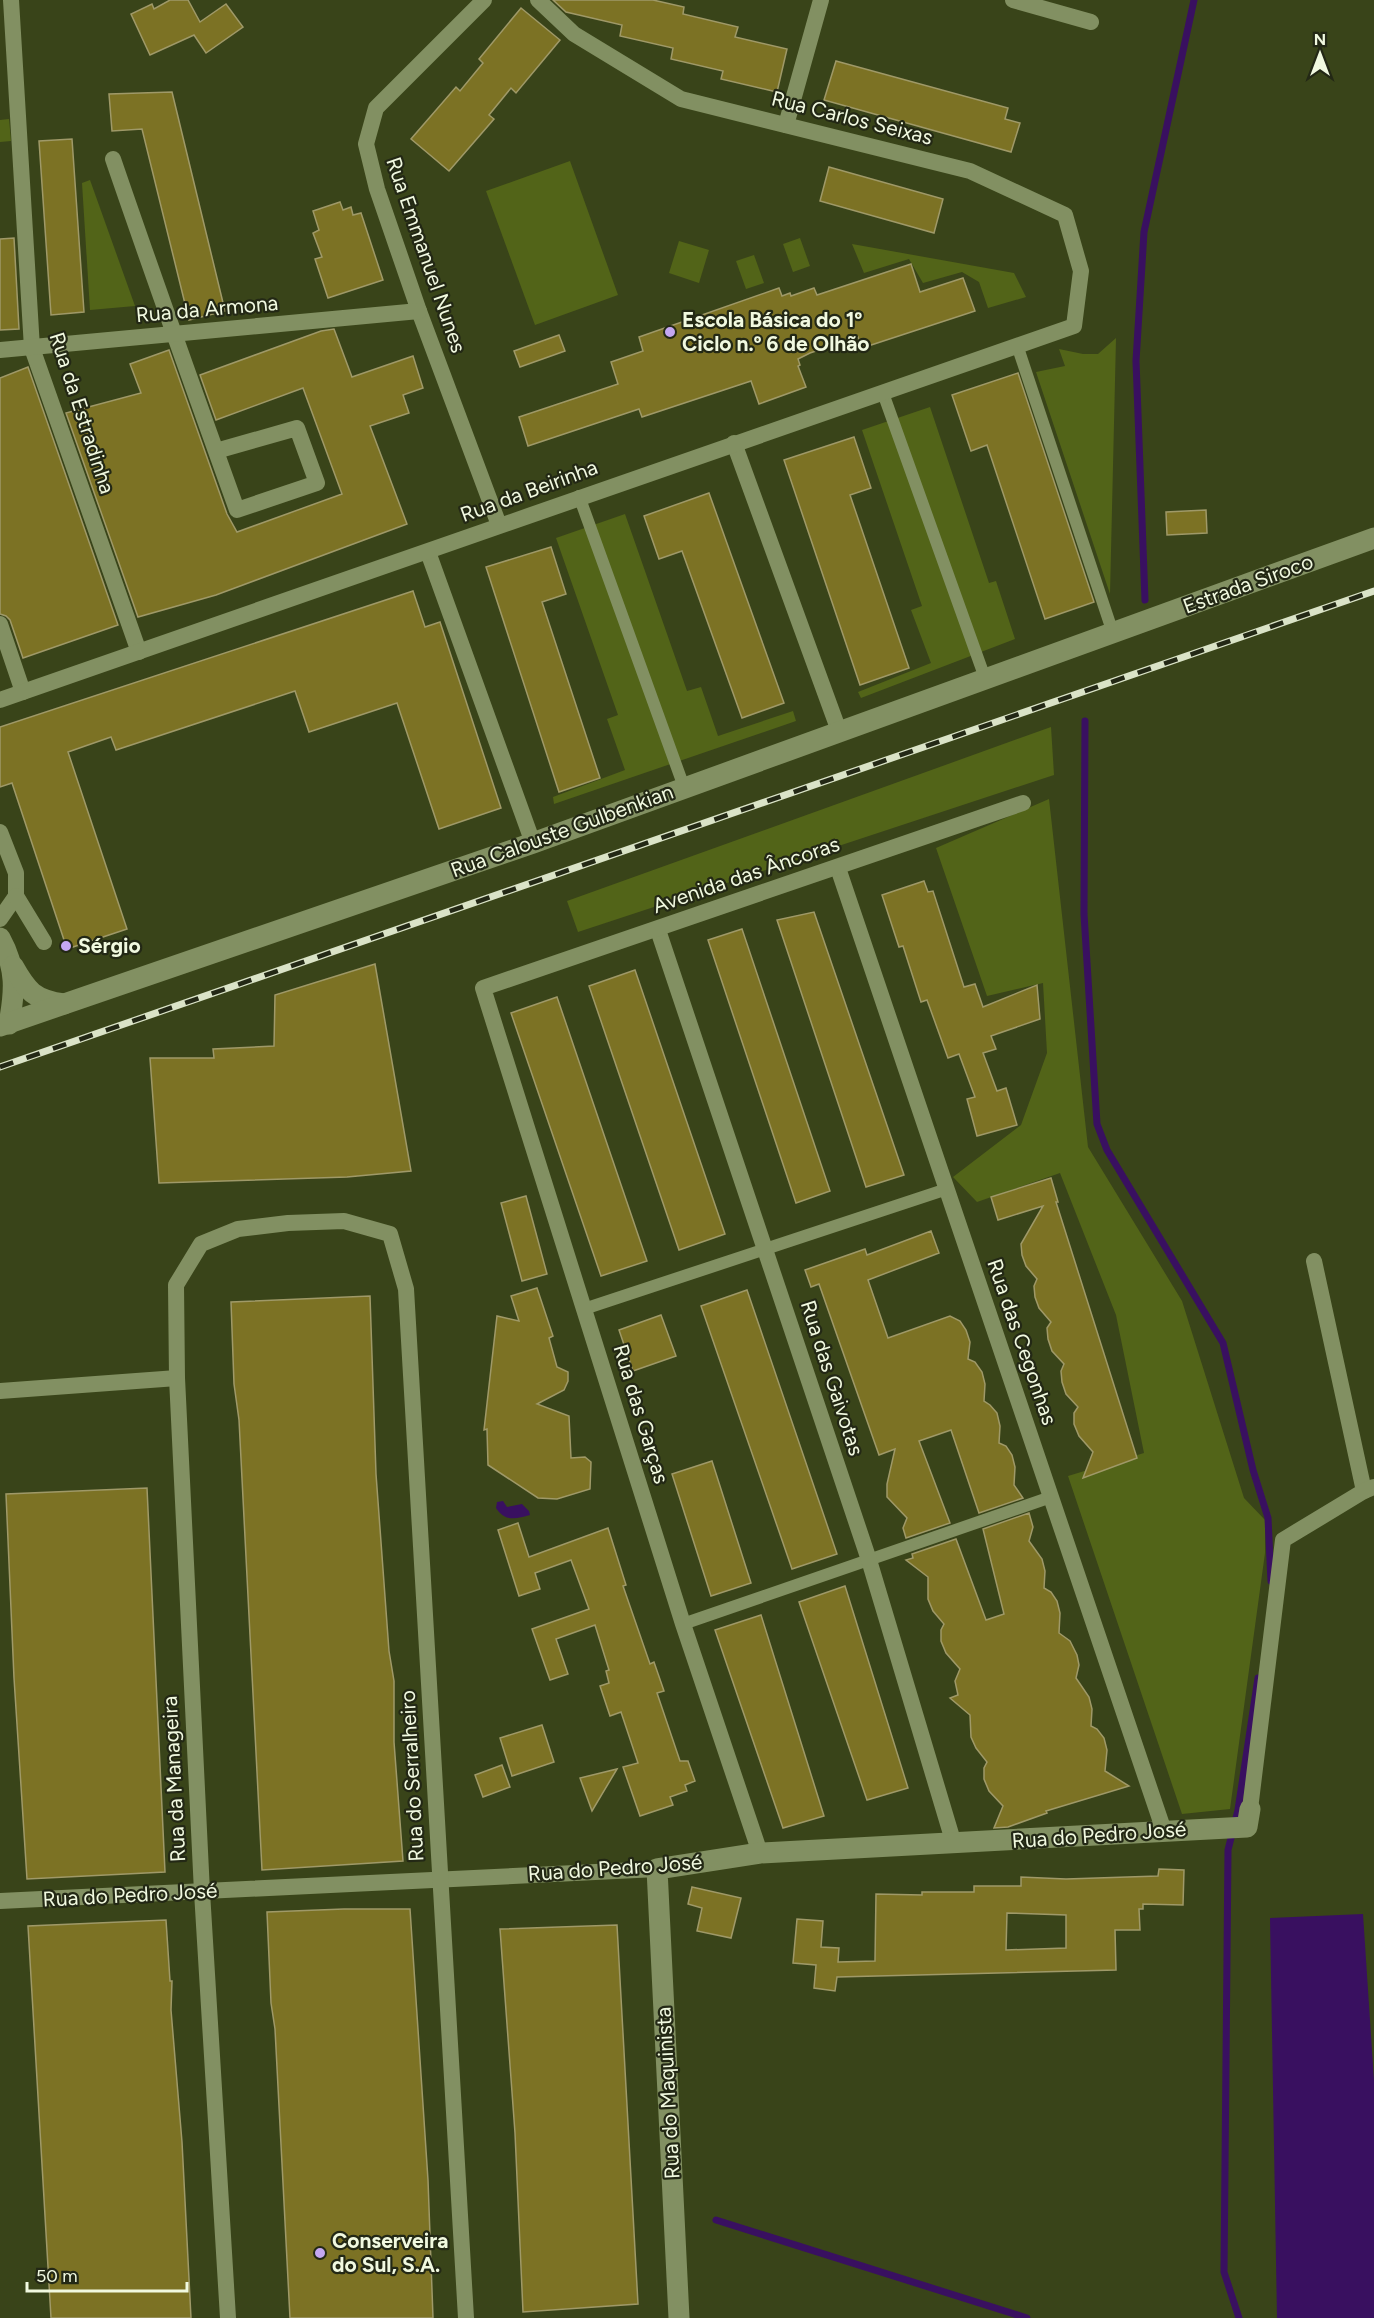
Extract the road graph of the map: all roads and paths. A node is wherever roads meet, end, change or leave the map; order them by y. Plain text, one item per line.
1 (11, 0) edge
2 (484, 0) edge
3 (538, 0) edge
4 (821, 0) edge
5 (1013, 0) edge
6 (1091, 22) dead end
7 (786, 125) junction
8 (113, 159) dead end
9 (419, 311) junction
10 (1074, 326) joint
11 (173, 334) junction
12 (1017, 345) junction
13 (32, 348) junction
14 (0, 350) edge
15 (883, 393) junction
16 (734, 443) junction
17 (216, 452) junction
18 (579, 496) junction
19 (499, 525) junction
20 (1374, 538) edge
21 (428, 552) junction
22 (0, 624) edge
23 (1117, 632) junction
24 (139, 652) junction
25 (985, 678) junction
26 (23, 692) junction
27 (0, 700) edge
28 (839, 731) junction
29 (684, 787) junction
30 (1023, 803) dead end
31 (0, 832) edge
32 (533, 843) junction
33 (838, 868) junction
34 (16, 896) junction
35 (0, 919) edge
36 (658, 930) junction
37 (0, 938) edge
38 (44, 942) dead end
39 (12, 965) junction
40 (483, 988) joint
41 (64, 1004) junction
42 (3, 1021) edge
43 (947, 1189) junction
44 (390, 1234) joint
45 (764, 1248) junction
46 (1314, 1261) dead end
47 (584, 1309) junction
48 (177, 1378) junction
49 (0, 1391) edge
50 (1369, 1489) edge
51 (1051, 1497) junction
52 (869, 1560) junction
53 (683, 1624) junction
54 (1244, 1818) joint
55 (1164, 1831) junction
56 (954, 1844) junction
57 (760, 1853) junction
58 (657, 1869) junction
59 (441, 1879) junction
60 (202, 1892) junction
61 (0, 1901) edge
62 (228, 2318) edge
63 (466, 2318) edge
64 (679, 2318) edge

1 - 13 street, Rua da Estradinha
2 - 9 street, Rua Emmanuel Nunes
3 - 7 street, Rua Carlos Seixas
4 - 7 street
5 - 6 street
7 - 10 street, Rua Carlos Seixas
8 - 11 street
9 - 11 street, Rua da Armona
9 - 19 street, Rua Emmanuel Nunes
10 - 12 street, Rua da Beirinha
11 - 13 street, Rua da Armona
11 - 17 street
12 - 15 street, Rua da Beirinha
12 - 23 street
13 - 14 street, Rua da Armona
13 - 24 street, Rua da Estradinha
15 - 16 street, Rua da Beirinha
15 - 25 street
16 - 18 street, Rua da Beirinha
16 - 28 street
17 - 17 street
18 - 19 street, Rua da Beirinha
18 - 29 street
19 - 21 street, Rua da Beirinha
20 - 23 street, Estrada Siroco
21 - 24 street, Rua da Beirinha
21 - 32 street
22 - 26 street
23 - 25 street, Rua Calouste Gulbenkian
24 - 26 street, Rua da Beirinha
25 - 28 street, Rua Calouste Gulbenkian
26 - 27 street, Rua da Beirinha
28 - 29 street, Rua Calouste Gulbenkian
29 - 32 street, Rua Calouste Gulbenkian
30 - 33 street, Avenida das Âncoras
31 - 34 street
32 - 41 street, Rua Calouste Gulbenkian
33 - 36 street, Avenida das Âncoras
33 - 43 street, Rua das Cegonhas
34 - 35 street
34 - 38 street
36 - 40 street, Avenida das Âncoras
36 - 45 street, Rua das Gaivotas
37 - 39 street
39 - 41 street
39 - 42 street
40 - 47 street, Rua das Garças
41 - 42 street, Rua Calouste Gulbenkian
43 - 45 street
43 - 51 street, Rua das Cegonhas
44 - 48 street, Rua da Manageira
44 - 59 street, Rua do Serralheiro
45 - 47 street
45 - 52 street, Rua das Gaivotas
46 - 50 street
47 - 53 street, Rua das Garças
48 - 49 street
48 - 60 street, Rua da Manageira
50 - 54 street
51 - 52 street
51 - 55 street, Rua das Cegonhas
52 - 53 street
52 - 56 street, Rua das Gaivotas
53 - 57 street, Rua das Garças
54 - 55 street, Rua do Pedro José
55 - 56 street, Rua do Pedro José
56 - 57 street, Rua do Pedro José
57 - 58 street, Rua do Pedro José
58 - 59 street, Rua do Pedro José
58 - 64 street, Rua do Maquinista
59 - 60 street, Rua do Pedro José
59 - 63 street, Rua do Serralheiro
60 - 61 street, Rua do Pedro José
60 - 62 street, Rua da Manageira

